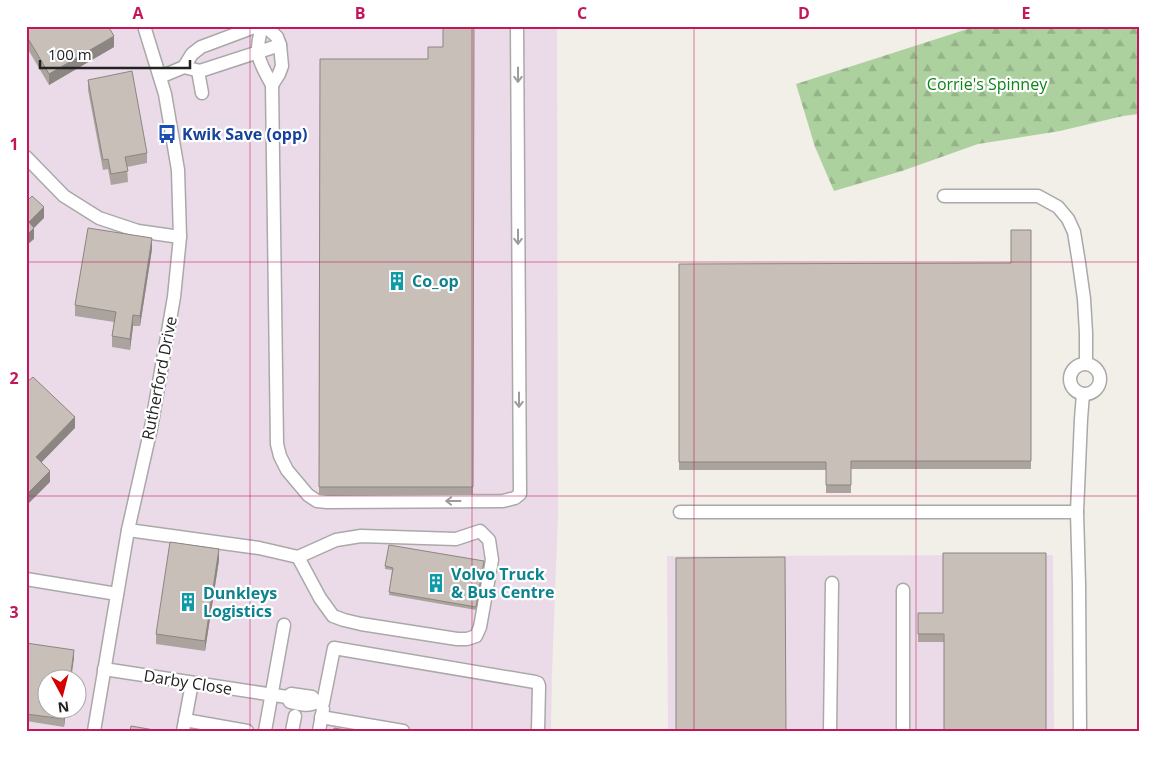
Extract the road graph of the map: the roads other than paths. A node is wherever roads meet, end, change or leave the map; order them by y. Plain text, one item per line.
1 (144, 26) edge
2 (263, 26) edge
3 (517, 26) edge
4 (252, 28) edge
5 (280, 45) junction
6 (258, 52) junction
7 (184, 67) junction
8 (198, 70) junction
9 (160, 77) junction
10 (272, 85) junction
11 (202, 93) dead end
12 (26, 157) edge
13 (944, 196) dead end
14 (180, 237) junction
15 (1086, 363) junction
16 (1083, 394) junction
17 (680, 512) dead end
18 (1077, 512) junction
19 (128, 530) junction
20 (298, 557) junction
21 (26, 579) edge
22 (832, 583) dead end
23 (903, 590) dead end
24 (116, 594) junction
25 (284, 624) dead end
26 (104, 669) junction
27 (192, 683) junction
28 (272, 695) junction
29 (320, 703) junction
30 (294, 716) dead end
31 (321, 717) junction
32 (184, 725) edge
33 (266, 725) edge
34 (94, 731) edge
35 (247, 731) edge
36 (292, 731) edge
37 (319, 731) edge
38 (403, 731) edge
39 (538, 731) edge
40 (830, 731) edge
41 (903, 731) edge
42 (1080, 731) edge

1 - 9 street, Rutherford Drive
2 - 5 street
2 - 6 street
3 -> 10 street
4 - 7 street
5 - 6 street
5 - 10 street
6 - 8 street
6 - 10 street
7 - 8 street
7 - 9 street
8 - 11 street
9 - 14 street, Rutherford Drive
12 - 14 street
13 - 15 street
14 - 19 street, Rutherford Drive
15 - 16 street
15 - 16 street
16 - 18 street
17 - 18 street
18 - 42 street
19 - 20 street
19 - 24 street, Rutherford Drive
20 - 20 street
21 - 24 street
22 - 40 street
23 - 41 street
24 - 26 street, Rutherford Drive
25 - 28 street
26 - 27 street, Darby Close
26 - 34 street, Rutherford Drive
27 - 28 street, Darby Close
27 - 32 street
28 - 29 street, Darby Close
28 - 33 street
29 - 31 street
29 - 39 street
30 - 36 street
31 - 37 street
31 - 38 street
32 - 35 street

